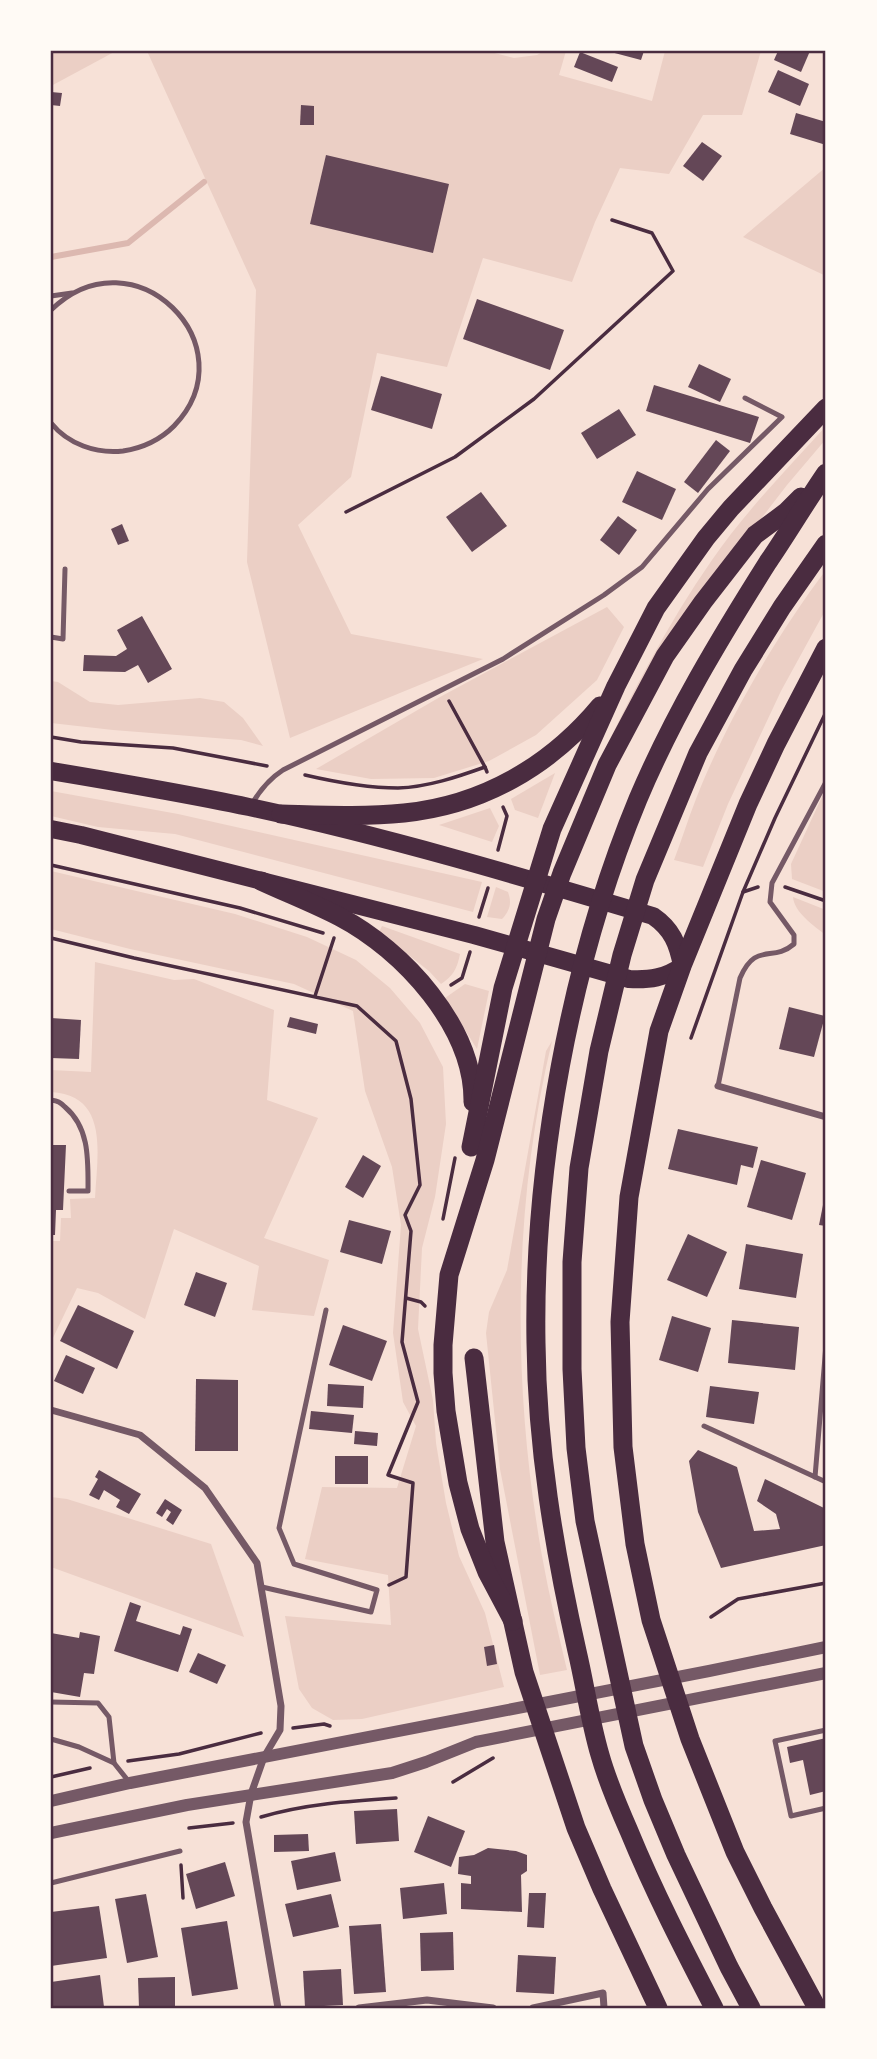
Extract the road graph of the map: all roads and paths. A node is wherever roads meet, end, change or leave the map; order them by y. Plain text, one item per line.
1 (612, 220) dead end
2 (73, 293) junction
3 (51, 296) edge
4 (51, 310) edge
5 (745, 398) dead end
6 (826, 408) edge
7 (51, 423) edge
8 (825, 474) edge
9 (346, 512) dead end
10 (826, 544) edge
11 (65, 569) dead end
12 (51, 637) edge
13 (826, 648) edge
14 (616, 686) junction
15 (443, 690) junction
16 (826, 712) edge
17 (51, 737) edge
18 (173, 748) junction
19 (174, 755) dead end
20 (485, 767) junction
21 (283, 770) junction
22 (51, 771) edge
23 (826, 782) edge
24 (495, 790) junction
25 (250, 807) junction
26 (281, 814) junction
27 (51, 830) edge
28 (51, 865) edge
29 (493, 868) junction
30 (261, 881) junction
31 (536, 881) junction
32 (474, 935) junction
33 (51, 938) edge
34 (516, 947) junction
35 (682, 966) junction
36 (315, 996) junction
37 (433, 996) junction
38 (691, 1038) dead end
39 (718, 1086) joint
40 (51, 1100) edge
41 (826, 1116) edge
42 (466, 1144) junction
43 (69, 1191) dead end
44 (441, 1229) dead end
45 (406, 1298) junction
46 (425, 1306) dead end
47 (326, 1310) dead end
48 (826, 1345) edge
49 (474, 1359) dead end
50 (51, 1410) edge
51 (704, 1426) dead end
52 (814, 1477) junction
53 (826, 1482) edge
54 (826, 1583) edge
55 (262, 1587) junction
56 (377, 1590) junction
57 (711, 1617) dead end
58 (513, 1621) junction
59 (826, 1647) edge
60 (826, 1673) edge
61 (51, 1702) edge
62 (340, 1728) dead end
63 (280, 1730) junction
64 (826, 1730) edge
65 (51, 1738) edge
66 (264, 1757) junction
67 (494, 1757) dead end
68 (114, 1763) junction
69 (51, 1777) edge
70 (453, 1782) dead end
71 (130, 1783) junction
72 (251, 1794) junction
73 (396, 1798) dead end
74 (51, 1801) edge
75 (826, 1808) edge
76 (246, 1822) junction
77 (190, 1828) dead end
78 (51, 1833) edge
79 (180, 1851) dead end
80 (51, 1882) edge
81 (729, 1967) junction
82 (278, 2008) edge
83 (359, 2008) edge
84 (493, 2008) edge
85 (533, 2008) edge
86 (604, 2008) edge
87 (658, 2008) edge
88 (714, 2008) edge
89 (751, 2008) edge
90 (761, 2008) edge
91 (817, 2008) edge

1 - 9 path
2 - 3 lane
2 - 4 lane
2 - 7 lane
5 - 15 lane
6 - 14 highway
8 - 58 highway
8 - 88 highway
10 - 81 highway
11 - 12 lane
13 - 35 highway
14 - 24 highway
14 - 31 highway
15 - 20 path
15 - 21 lane
16 - 38 path
17 - 18 path
18 - 19 path
18 - 21 path
20 - 21 path
20 - 24 path
21 - 25 lane
22 - 25 main road
23 - 39 lane
24 - 26 highway
24 - 29 path
25 - 26 main road
26 - 29 main road
27 - 30 main road
28 - 36 path
29 - 31 main road
29 - 32 path
30 - 32 main road
30 - 37 highway
31 - 34 highway
31 - 35 main road
32 - 34 main road
32 - 37 path
33 - 36 path
34 - 35 main road
34 - 42 highway
35 - 91 highway
36 - 45 path
37 - 42 highway
39 - 41 street
40 - 43 lane
42 - 44 path
45 - 46 path
45 - 56 path
47 - 56 lane
48 - 52 lane
49 - 58 highway
50 - 55 street
51 - 52 lane
52 - 53 lane
54 - 57 path
55 - 56 lane
55 - 63 street
58 - 87 highway
59 - 66 street
60 - 72 street
61 - 68 lane
62 - 63 path
63 - 66 street
63 - 68 path
64 - 75 lane
65 - 68 lane
66 - 71 street
66 - 72 street
67 - 70 path
68 - 69 path
68 - 71 lane
71 - 74 street
72 - 76 street
72 - 78 street
73 - 76 path
76 - 77 path
76 - 82 street
79 - 80 lane
81 - 89 highway
81 - 90 highway
83 - 84 street
85 - 86 street

